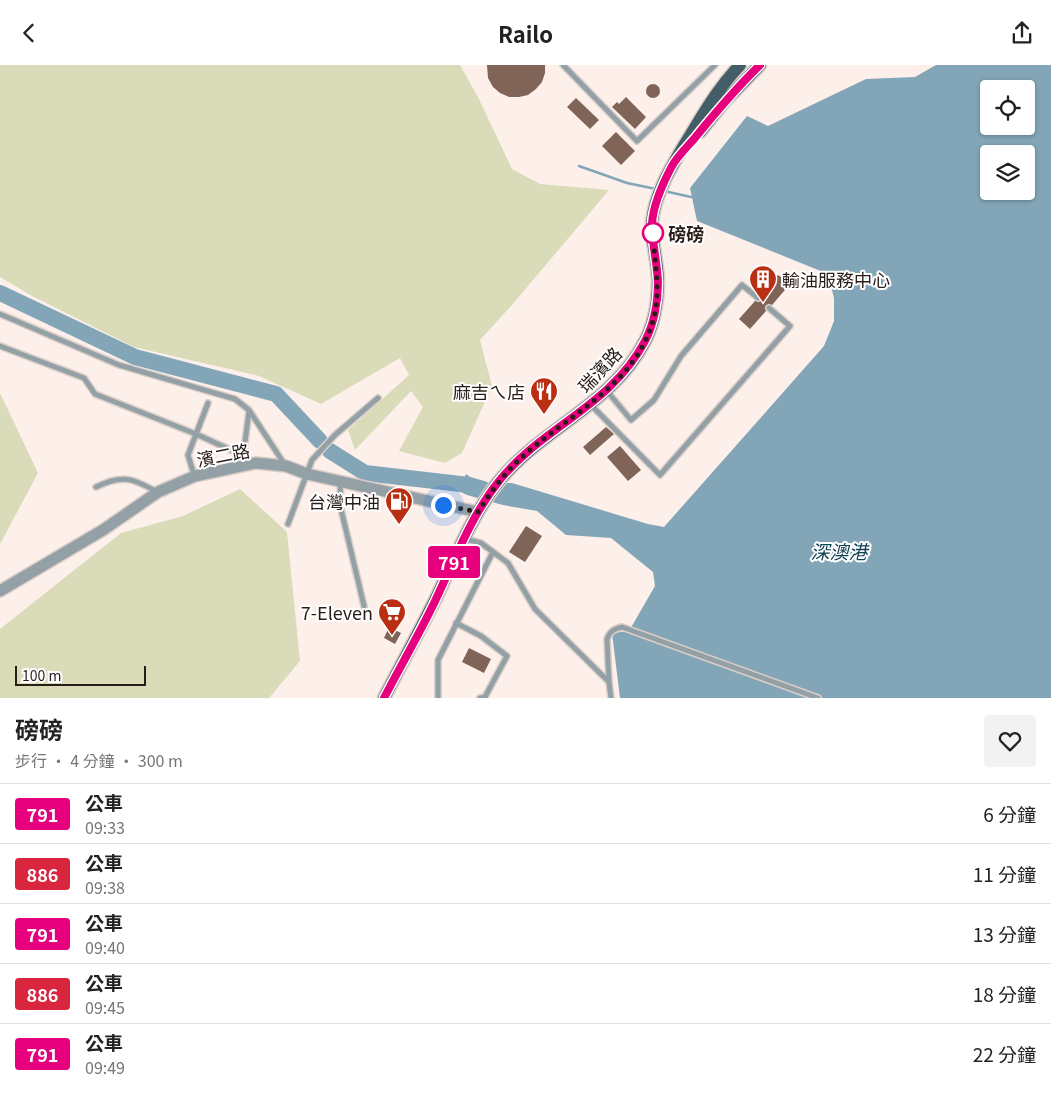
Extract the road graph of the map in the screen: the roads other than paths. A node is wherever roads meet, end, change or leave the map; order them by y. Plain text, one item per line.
1 (563, 65) edge
2 (715, 65) edge
3 (740, 65) edge
4 (760, 65) edge
5 (673, 165) junction
6 (758, 298) dead end
7 (769, 308) dead end
8 (0, 313) edge
9 (0, 346) edge
10 (607, 391) junction
11 (378, 398) dead end
12 (208, 403) dead end
13 (591, 405) junction
14 (249, 410) junction
15 (196, 434) junction
16 (233, 451) dead end
17 (242, 465) junction
18 (286, 466) junction
19 (307, 474) junction
20 (194, 476) junction
21 (340, 481) junction
22 (96, 487) dead end
23 (158, 492) junction
24 (478, 512) junction
25 (288, 524) dead end
26 (464, 539) junction
27 (493, 552) junction
28 (0, 591) edge
29 (364, 606) dead end
30 (456, 623) junction
31 (609, 682) junction
32 (384, 698) edge
33 (438, 698) edge
34 (480, 698) edge
35 (485, 698) edge
36 (611, 698) edge
37 (818, 698) edge

1 - 2 lane
3 - 5 main road
4 - 5 main road
5 - 10 main road, 瑞濱路
6 - 10 lane
7 - 13 lane
8 - 14 lane
9 - 15 lane
10 - 13 main road, 瑞濱路
11 - 19 lane
12 - 15 lane
13 - 24 main road, 瑞濱路
14 - 17 lane
14 - 18 lane
15 - 16 lane
15 - 20 lane
17 - 18 street, 濱二路
17 - 20 street, 濱二路
18 - 19 street, 濱二路
19 - 21 street, 濱二路
19 - 25 lane
20 - 23 street, 濱二路
21 - 24 street, 濱二路
21 - 29 lane
22 - 23 lane
23 - 28 street, 濱二路
24 - 26 main road, 瑞濱路
26 - 27 lane
26 - 32 main road, 瑞濱路
27 - 30 lane
27 - 31 lane
30 - 33 lane
30 - 35 lane
31 - 36 lane
31 - 37 lane
34 - 35 lane

